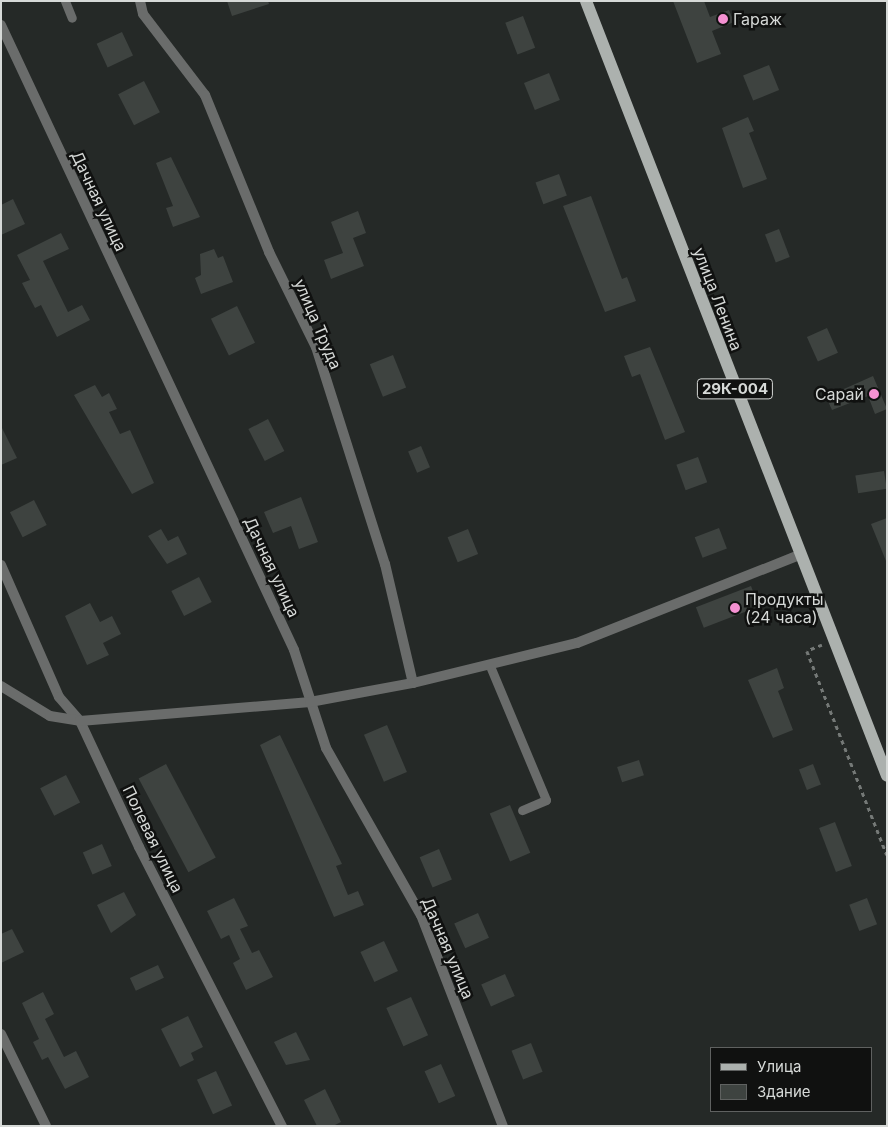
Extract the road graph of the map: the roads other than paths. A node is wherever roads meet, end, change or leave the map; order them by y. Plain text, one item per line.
1 (66, 1) edge
2 (140, 1) edge
3 (586, 1) edge
4 (72, 18) dead end
5 (1, 25) edge
6 (799, 555) junction
7 (1, 565) edge
8 (490, 666) junction
9 (413, 683) junction
10 (1, 686) edge
11 (310, 702) junction
12 (80, 721) junction
13 (887, 776) edge
14 (522, 810) dead end
15 (1, 1034) edge
16 (46, 1126) edge
17 (282, 1126) edge
18 (503, 1126) edge

1 - 4 lane
2 - 9 street, улица Труда
3 - 6 main road, улица Ленина / 29К-004
5 - 11 street, Дачная улица
6 - 8 street
6 - 13 main road, улица Ленина / 29К-004
7 - 12 street, Полевая улица
8 - 9 street
8 - 14 lane
9 - 11 street
10 - 12 street
11 - 12 street
11 - 18 street, Дачная улица
12 - 17 street, Полевая улица
15 - 16 street

